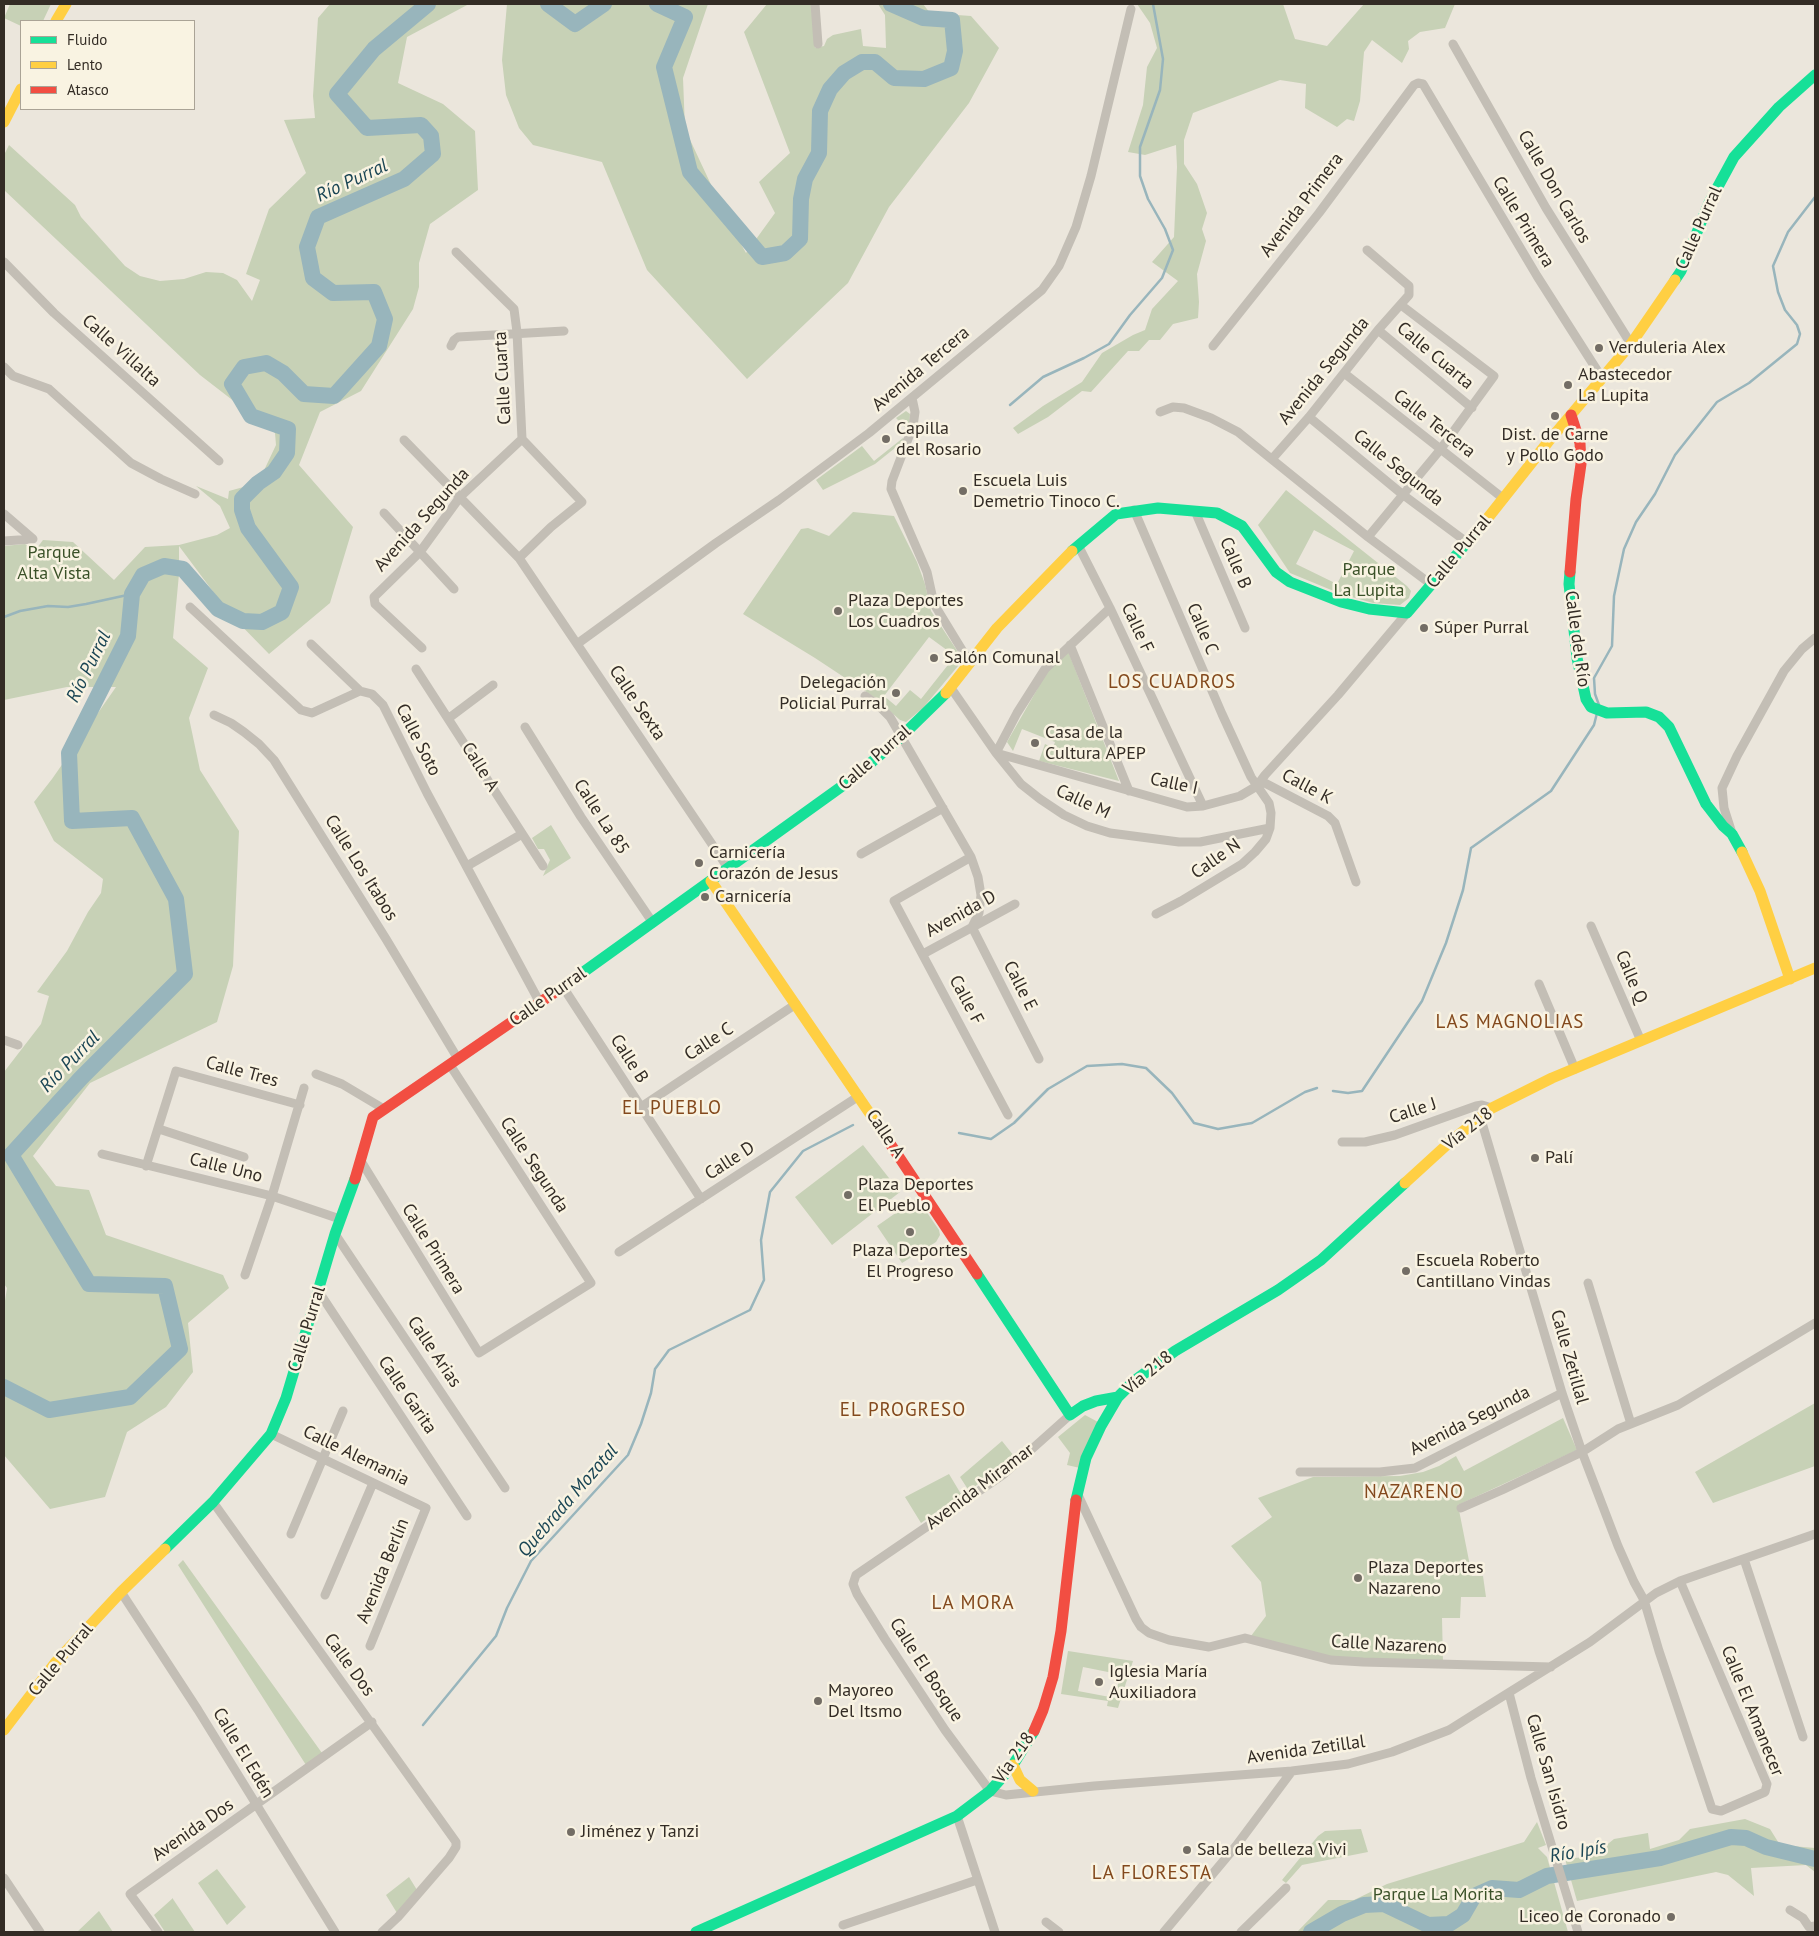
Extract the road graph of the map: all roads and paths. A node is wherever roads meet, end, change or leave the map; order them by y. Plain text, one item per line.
1 (66, 4) edge
2 (815, 4) edge
3 (1131, 9) dead end
4 (57, 20) edge
5 (818, 44) dead end
6 (1453, 44) dead end
7 (1815, 75) edge
8 (1418, 83) joint
9 (20, 90) edge
10 (4, 122) edge
11 (1367, 250) dead end
12 (456, 252) dead end
13 (4, 262) edge
14 (1401, 305) junction
15 (1378, 330) junction
16 (564, 331) dead end
17 (517, 332) junction
18 (1631, 344) junction
19 (451, 346) dead end
20 (1213, 346) dead end
21 (4, 368) edge
22 (1344, 373) junction
23 (1602, 378) junction
24 (912, 398) junction
25 (1472, 408) junction
26 (1160, 412) dead end
27 (1571, 415) junction
28 (1309, 417) junction
29 (522, 439) junction
30 (404, 440) dead end
31 (1440, 450) junction
32 (1272, 459) junction
33 (219, 460) dead end
34 (195, 494) dead end
35 (1402, 494) junction
36 (460, 497) junction
37 (1504, 499) junction
38 (1134, 510) junction
39 (1195, 511) junction
40 (384, 513) dead end
41 (4, 514) edge
42 (1368, 537) junction
43 (4, 541) edge
44 (1468, 543) junction
45 (1078, 545) junction
46 (420, 552) junction
47 (518, 558) junction
48 (1432, 585) junction
49 (454, 589) dead end
50 (190, 607) dead end
51 (1110, 608) junction
52 (1407, 613) junction
53 (1245, 628) dead end
54 (1815, 638) edge
55 (311, 644) dead end
56 (577, 644) junction
57 (1070, 645) junction
58 (422, 648) dead end
59 (970, 662) junction
60 (416, 669) dead end
61 (493, 685) dead end
62 (951, 688) junction
63 (360, 691) junction
64 (865, 696) dead end
65 (214, 715) dead end
66 (449, 718) junction
67 (525, 727) dead end
68 (902, 736) junction
69 (996, 753) junction
70 (1259, 783) junction
71 (1129, 791) junction
72 (1203, 806) junction
73 (943, 808) junction
74 (1270, 828) junction
75 (522, 834) junction
76 (1732, 834) junction
77 (861, 854) dead end
78 (971, 857) junction
79 (467, 866) junction
80 (543, 866) dead end
81 (728, 868) junction
82 (711, 881) junction
83 (1356, 882) dead end
84 (1015, 904) dead end
85 (1156, 914) dead end
86 (652, 923) junction
87 (1591, 926) dead end
88 (972, 927) junction
89 (923, 954) junction
90 (1815, 968) edge
91 (1790, 979) junction
92 (1539, 984) dead end
93 (563, 987) junction
94 (540, 1003) junction
95 (796, 1004) junction
96 (4, 1040) edge
97 (1641, 1041) junction
98 (18, 1045) dead end
99 (1039, 1059) dead end
100 (454, 1062) junction
101 (1575, 1068) junction
102 (316, 1074) dead end
103 (304, 1088) dead end
104 (860, 1096) junction
105 (300, 1105) junction
106 (641, 1107) junction
107 (1492, 1108) junction
108 (384, 1109) junction
109 (1008, 1114) dead end
110 (1480, 1116) junction
111 (159, 1129) junction
112 (1342, 1142) dead end
113 (102, 1154) dead end
114 (244, 1156) dead end
115 (361, 1161) junction
116 (146, 1166) junction
117 (272, 1196) junction
118 (701, 1199) junction
119 (340, 1219) junction
120 (335, 1234) junction
121 (619, 1252) dead end
122 (245, 1275) dead end
123 (1588, 1283) dead end
124 (319, 1292) junction
125 (1815, 1323) edge
126 (479, 1353) joint
127 (1562, 1393) junction
128 (1118, 1397) junction
129 (343, 1411) dead end
130 (1070, 1415) junction
131 (1631, 1424) junction
132 (271, 1434) junction
133 (1582, 1452) junction
134 (323, 1458) junction
135 (1300, 1472) dead end
136 (373, 1483) junction
137 (505, 1488) dead end
138 (1076, 1492) junction
139 (213, 1502) junction
140 (426, 1508) joint
141 (1461, 1508) dead end
142 (467, 1516) dead end
143 (291, 1534) dead end
144 (1815, 1534) edge
145 (1744, 1559) junction
146 (868, 1567) joint
147 (1680, 1580) junction
148 (121, 1592) junction
149 (325, 1595) dead end
150 (1644, 1600) junction
151 (370, 1646) dead end
152 (1551, 1667) junction
153 (1509, 1693) junction
154 (372, 1722) junction
155 (4, 1730) edge
156 (1803, 1737) dead end
157 (1014, 1765) junction
158 (1292, 1771) junction
159 (990, 1791) junction
160 (1033, 1791) junction
161 (256, 1806) junction
162 (957, 1816) junction
163 (4, 1878) edge
164 (977, 1880) junction
165 (1286, 1888) dead end
166 (1790, 1910) dead end
167 (1046, 1922) dead end
168 (843, 1925) dead end
169 (1812, 1928) edge
170 (40, 1932) edge
171 (158, 1932) edge
172 (335, 1932) edge
173 (382, 1932) edge
174 (696, 1932) edge
175 (995, 1932) edge
176 (1059, 1932) edge
177 (1164, 1932) edge
178 (1241, 1932) edge
179 (1578, 1932) edge

1 - 4 street
2 - 5 street
3 - 24 street, Avenida Tercera
6 - 18 street, Calle Don Carlos
7 - 18 street, Calle Purral
8 - 20 street, Avenida Primera
8 - 23 street, Calle Primera
9 - 10 street
11 - 14 street
12 - 17 street, Calle Cuarta
13 - 33 street, Calle Villalta
14 - 15 street, Avenida Segunda
14 - 25 street
15 - 22 street, Avenida Segunda
15 - 25 street, Calle Cuarta
16 - 17 street
17 - 19 street
17 - 29 street, Calle Cuarta
18 - 23 street, Calle Purral
21 - 34 street
22 - 28 street, Avenida Segunda
22 - 31 street, Calle Tercera
23 - 27 street, Calle Purral
24 - 56 street, Avenida Tercera
24 - 59 street
25 - 31 street
26 - 32 street
27 - 37 street, Calle Purral
27 - 76 street, Calle del Río
28 - 32 street, Avenida Segunda
28 - 35 street, Calle Segunda
29 - 36 street, Avenida Segunda
29 - 47 street, Calle Cuarta
30 - 36 street
31 - 35 street
31 - 37 street, Calle Tercera
32 - 42 street
35 - 42 street
35 - 44 street, Calle Segunda
36 - 46 street, Avenida Segunda
36 - 47 street
37 - 44 street, Calle Purral
38 - 39 street, Calle Purral
38 - 45 street, Calle Purral
38 - 70 street, Calle C
39 - 52 street, Calle Purral
39 - 53 street, Calle B
40 - 46 street
41 - 43 street
42 - 48 street
44 - 48 street, Calle Purral
45 - 51 street, Calle F
45 - 59 street, Calle Purral
46 - 49 street
46 - 58 street, Avenida Segunda
47 - 56 street, Calle Sexta
48 - 52 street, Calle Purral
50 - 63 street
51 - 57 street
51 - 72 street, Calle F
52 - 70 street, Calle I
54 - 76 street
55 - 63 street, Calle Soto
56 - 81 street, Calle Sexta
57 - 69 street
57 - 71 street
59 - 62 street, Calle Purral
60 - 66 street, Calle A
61 - 66 street
62 - 68 street, Calle Purral
62 - 69 street
63 - 79 street, Calle Soto
64 - 68 street
65 - 100 street, Calle Los Itabos
66 - 75 street, Calle A
67 - 86 street, Calle La 85
68 - 73 street
68 - 81 street, Calle Purral
69 - 71 street, Calle I
69 - 74 street, Calle M
70 - 72 street, Calle I
70 - 74 street
70 - 83 street, Calle K
71 - 72 street, Calle I
73 - 77 street
73 - 78 street
74 - 85 street, Calle N
75 - 79 street
75 - 80 street, Calle A
76 - 91 street, Calle del Río
78 - 88 street
78 - 89 street, Calle F
79 - 94 street, Calle Soto
81 - 82 street, Calle Purral
82 - 86 street, Calle Purral
82 - 95 street, Calle A
84 - 88 street, Avenida D
86 - 93 street, Calle Purral
87 - 97 street, Calle Q
88 - 89 street, Avenida D
88 - 99 street, Calle E
89 - 109 street, Calle F
90 - 91 street, Vía 218
91 - 97 street, Vía 218
92 - 101 street
93 - 94 street, Calle Purral
93 - 106 street, Calle B
94 - 100 street, Calle Purral
95 - 104 street, Calle A
95 - 106 street, Calle C
96 - 98 street
97 - 101 street, Vía 218
100 - 108 street, Calle Purral
100 - 126 street, Calle Segunda
101 - 107 street, Vía 218
102 - 108 street
103 - 105 street
104 - 118 street, Calle D
104 - 130 street, Calle A
105 - 111 street, Calle Tres
105 - 117 street
106 - 118 street, Calle B
107 - 110 street, Vía 218
107 - 112 street, Calle J
108 - 115 street, Calle Purral
110 - 127 street, Calle Zetillal
110 - 128 street, Vía 218
111 - 114 street
111 - 116 street
113 - 116 street, Calle Uno
115 - 119 street, Calle Purral
115 - 126 street, Calle Primera
116 - 117 street, Calle Uno
117 - 119 street, Calle Uno
117 - 122 street
118 - 121 street, Calle D
119 - 120 street, Calle Purral
120 - 124 street, Calle Purral
120 - 137 street, Calle Arias
123 - 131 street
124 - 132 street, Calle Purral
124 - 142 street, Calle Garita
125 - 131 street
127 - 133 street, Calle Zetillal
127 - 135 street, Avenida Segunda
128 - 130 street, Avenida Miramar
128 - 138 street, Vía 218
129 - 134 street
130 - 146 street, Avenida Miramar
131 - 133 street
132 - 134 street, Calle Alemania
132 - 139 street, Calle Purral
133 - 141 street
133 - 150 street, Calle Zetillal
134 - 136 street, Calle Alemania
134 - 143 street
136 - 140 street, Calle Alemania
136 - 149 street
138 - 152 street, Calle Nazareno
138 - 157 street, Vía 218
139 - 148 street, Calle Purral
139 - 154 street, Calle Dos
140 - 151 street, Avenida Berlín
144 - 145 street, Avenida Zetillal
145 - 147 street, Avenida Zetillal
145 - 156 street
146 - 159 street, Calle El Bosque
147 - 150 street, Avenida Zetillal
147 - 150 street, Calle El Amanecer
148 - 155 street, Calle Purral
148 - 161 street, Calle El Edén
150 - 152 street, Avenida Zetillal
152 - 153 street, Avenida Zetillal
153 - 158 street, Avenida Zetillal
153 - 179 street, Calle San Isidro
154 - 161 street, Avenida Dos
154 - 173 street, Calle Dos
157 - 159 street, Vía 218
157 - 160 street
158 - 160 street, Avenida Zetillal
158 - 177 street
159 - 160 street, Avenida Zetillal
159 - 162 street, Vía 218
161 - 171 street, Avenida Dos
161 - 172 street, Calle El Edén
162 - 164 street
162 - 174 street, Vía 218
163 - 170 street
164 - 168 street
164 - 175 street
165 - 178 street
166 - 169 street
167 - 176 street

